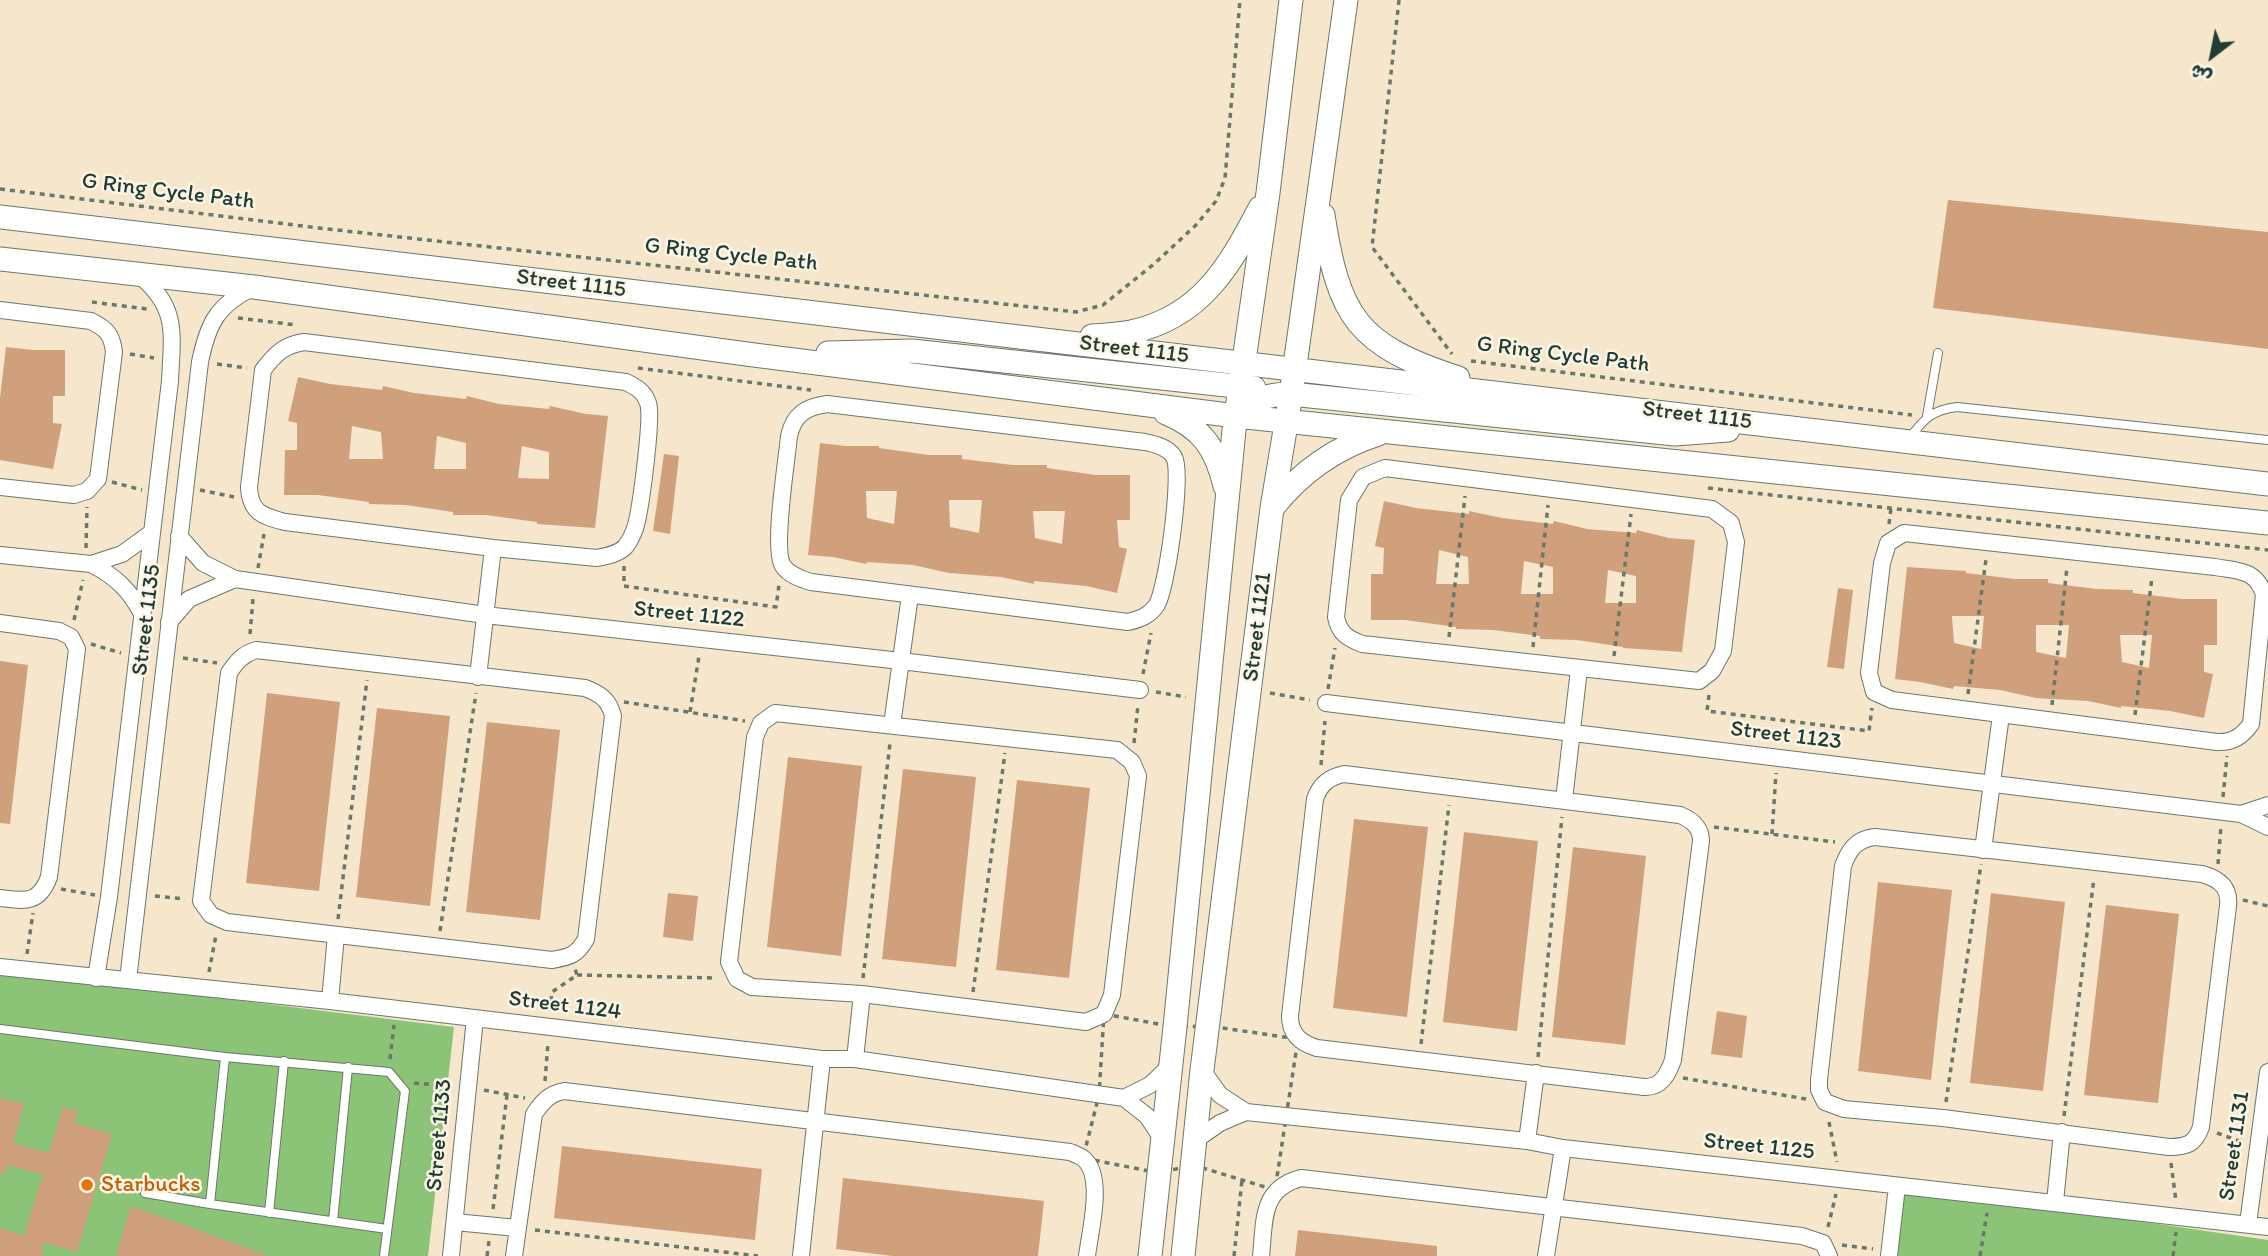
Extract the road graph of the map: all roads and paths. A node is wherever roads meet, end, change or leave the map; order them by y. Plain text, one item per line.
1 (1240, 0) edge
2 (1291, 0) edge
3 (1346, 0) edge
4 (1399, 0) edge
5 (0, 189) edge
6 (1319, 191) junction
7 (1268, 193) junction
8 (0, 217) edge
9 (0, 259) edge
10 (140, 276) junction
11 (254, 287) junction
12 (0, 310) edge
13 (215, 315) junction
14 (306, 326) dead end
15 (1058, 341) junction
16 (114, 352) junction
17 (1938, 353) dead end
18 (754, 355) junction
19 (1456, 359) dead end
20 (171, 360) junction
21 (1470, 361) dead end
22 (200, 362) junction
23 (1243, 363) junction
24 (629, 367) dead end
25 (263, 370) junction
26 (1294, 370) junction
27 (1240, 387) junction
28 (816, 390) dead end
29 (1505, 393) junction
30 (1291, 394) junction
31 (1136, 404) junction
32 (1236, 416) junction
33 (1927, 416) junction
34 (1286, 422) junction
35 (1781, 426) junction
36 (1384, 432) junction
37 (2268, 440) edge
38 (1906, 441) junction
39 (1467, 478) junction
40 (2268, 484) edge
41 (0, 487) edge
42 (1706, 488) dead end
43 (1549, 489) junction
44 (1227, 496) junction
45 (1633, 499) junction
46 (1272, 508) junction
47 (2268, 523) edge
48 (151, 533) junction
49 (179, 536) junction
50 (1988, 542) junction
51 (493, 548) junction
52 (624, 549) junction
53 (2069, 551) junction
54 (2268, 551) edge
55 (0, 555) edge
56 (2154, 561) junction
57 (91, 564) junction
58 (783, 565) junction
59 (234, 579) junction
60 (909, 595) junction
61 (142, 614) junction
62 (485, 615) junction
63 (169, 622) junction
64 (0, 623) edge
65 (701, 639) junction
66 (1447, 653) junction
67 (901, 661) junction
68 (1531, 663) junction
69 (369, 664) junction
70 (1579, 669) junction
71 (1712, 671) junction
72 (1613, 672) junction
73 (478, 677) junction
74 (1140, 690) joint
75 (1250, 690) junction
76 (1874, 692) junction
77 (606, 700) junction
78 (1206, 701) junction
79 (1326, 703) joint
80 (1965, 710) junction
81 (690, 712) junction
82 (2001, 715) junction
83 (2050, 721) junction
84 (761, 723) junction
85 (892, 725) junction
86 (2133, 731) junction
87 (1572, 733) junction
88 (1007, 738) junction
89 (1777, 757) junction
90 (1991, 783) junction
91 (1451, 787) junction
92 (1564, 800) junction
93 (2268, 805) edge
94 (2241, 814) junction
95 (1696, 825) junction
96 (2268, 827) edge
97 (1772, 834) junction
98 (1855, 844) junction
99 (1983, 850) junction
100 (2096, 862) junction
101 (36, 897) junction
102 (2229, 897) junction
103 (0, 898) edge
104 (2268, 906) edge
105 (219, 919) junction
106 (337, 935) junction
107 (438, 947) junction
108 (572, 957) junction
109 (0, 967) edge
110 (25, 971) junction
111 (577, 975) junction
112 (96, 978) junction
113 (737, 979) junction
114 (128, 980) junction
115 (206, 988) junction
116 (862, 994) junction
117 (330, 1001) junction
118 (970, 1008) junction
119 (395, 1009) junction
120 (475, 1018) junction
121 (549, 1027) junction
122 (0, 1029) edge
123 (225, 1057) junction
124 (822, 1059) junction
125 (855, 1059) junction
126 (1419, 1060) junction
127 (284, 1062) junction
128 (1171, 1065) junction
129 (348, 1067) junction
130 (1202, 1070) junction
131 (389, 1072) junction
132 (1536, 1073) junction
133 (2268, 1073) edge
134 (1667, 1075) junction
135 (398, 1081) junction
136 (467, 1088) junction
137 (507, 1094) junction
138 (1124, 1098) junction
139 (543, 1101) junction
140 (1825, 1102) junction
141 (1246, 1112) junction
142 (1943, 1118) junction
143 (816, 1121) junction
144 (2202, 1127) junction
145 (2062, 1132) junction
146 (1163, 1140) junction
147 (1194, 1141) junction
148 (1527, 1141) junction
149 (1563, 1148) junction
150 (2258, 1148) junction
151 (1242, 1180) dead end
152 (1897, 1186) junction
153 (145, 1194) dead end
154 (1990, 1195) junction
155 (2055, 1202) junction
156 (210, 1203) junction
157 (1552, 1208) junction
158 (269, 1213) junction
159 (333, 1221) junction
160 (455, 1222) junction
161 (2248, 1224) junction
162 (491, 1225) junction
163 (2268, 1227) edge
164 (517, 1228) junction
165 (387, 1229) junction
166 (1826, 1250) edge
167 (1889, 1254) edge
168 (384, 1256) edge
169 (451, 1256) edge
170 (487, 1256) edge
171 (514, 1256) edge
172 (758, 1256) edge
173 (801, 1256) edge
174 (1087, 1256) edge
175 (1150, 1256) edge
176 (1183, 1256) edge
177 (1234, 1256) edge
178 (1261, 1256) edge
179 (1546, 1256) edge
180 (1980, 1256) edge

1 - 5 path, G Ring Cycle Path
2 - 7 street, Street 1121
3 - 6 street, Street 1121
4 - 19 path, G Ring Cycle Path
6 - 26 street, Street 1121
6 - 29 street
7 - 15 street
7 - 23 street, Street 1121
8 - 15 street, Street 1115
9 - 10 street, Street 1115
10 - 11 street, Street 1115
10 - 20 street, Street 1135
11 - 13 street
11 - 18 street, Street 1115
12 - 16 street
13 - 14 path
13 - 22 street, Street 1135
15 - 23 street, Street 1115
16 - 20 path
16 - 41 street
17 - 33 lane
18 - 27 street
18 - 31 street, Street 1115
20 - 48 street, Street 1135
21 - 33 path, G Ring Cycle Path
22 - 25 path
22 - 49 street, Street 1135
23 - 26 street, Street 1115
23 - 27 street, Street 1121
24 - 28 path
25 - 51 street
25 - 52 street
26 - 27 street
26 - 29 street, Street 1115
26 - 30 street, Street 1121
27 - 32 street, Street 1121
29 - 35 street, Street 1115
30 - 32 street
30 - 34 street, Street 1121
30 - 35 street
31 - 32 street, Street 1115
31 - 44 street
32 - 34 street, Street 1115
32 - 44 street, Street 1121
33 - 37 lane
33 - 38 lane
34 - 36 street, Street 1115
34 - 46 street, Street 1121
35 - 38 street, Street 1115
36 - 46 street
36 - 47 street, Street 1115
38 - 40 street, Street 1115
39 - 43 street
39 - 66 path
39 - 66 street
42 - 54 path
43 - 45 street
43 - 68 path
44 - 78 street, Street 1121
45 - 71 street
45 - 72 path
46 - 75 street, Street 1121
48 - 57 street
48 - 61 street, Street 1135
49 - 59 street, Street 1122
49 - 63 street, Street 1135
50 - 53 street
50 - 76 street
50 - 80 path
51 - 52 street
51 - 62 street
52 - 58 path
53 - 56 street
53 - 83 path
55 - 57 street
56 - 86 path
56 - 86 street
57 - 61 street
58 - 60 street
58 - 60 street
59 - 62 street, Street 1122
59 - 63 street
60 - 67 street
61 - 112 street, Street 1135
62 - 65 street, Street 1122
62 - 73 street
63 - 114 street, Street 1135
64 - 101 street
65 - 67 street, Street 1122
65 - 81 path
66 - 68 street
67 - 74 street, Street 1122
67 - 85 street
68 - 70 street
69 - 73 street
69 - 105 street
69 - 106 path
70 - 72 street
70 - 87 street
71 - 72 street
71 - 76 path
73 - 77 street
73 - 107 path
74 - 78 path
75 - 79 path
75 - 130 street, Street 1121
76 - 80 street
77 - 81 path
77 - 108 street
78 - 128 street, Street 1121
79 - 87 street, Street 1123
80 - 82 street
81 - 84 path
82 - 83 street
82 - 90 street
83 - 86 street
84 - 85 street
84 - 113 street
85 - 88 street
85 - 116 path
87 - 89 street, Street 1123
87 - 92 street
88 - 118 path
88 - 118 street
89 - 90 street, Street 1123
89 - 97 path
90 - 94 street, Street 1123
90 - 99 street
91 - 92 street
91 - 126 path
91 - 126 street
92 - 95 street
92 - 132 path
93 - 94 street, Street 1123
94 - 96 street, Street 1123
95 - 97 path
95 - 134 street
97 - 98 path
98 - 99 street
98 - 140 street
99 - 100 street
99 - 142 path
100 - 102 street
100 - 145 path
101 - 103 street
101 - 110 path
102 - 104 path
102 - 144 street
105 - 106 street
105 - 115 path
106 - 107 street
106 - 117 street
107 - 108 street
108 - 111 path
109 - 110 street, Street 1124
110 - 112 street, Street 1124
111 - 113 path
111 - 121 path
112 - 114 street, Street 1124
113 - 116 street
114 - 115 street, Street 1124
115 - 117 street, Street 1124
116 - 118 street
116 - 125 street
117 - 119 street, Street 1124
119 - 120 street, Street 1124
119 - 131 path
120 - 121 street, Street 1124
120 - 136 street, Street 1133
121 - 124 street, Street 1124
121 - 139 path
122 - 123 lane
123 - 127 lane
123 - 156 lane
124 - 125 street, Street 1124
124 - 143 street
125 - 138 street, Street 1124
126 - 132 street
127 - 129 lane
127 - 158 lane
128 - 138 street
128 - 146 street, Street 1121
129 - 131 lane
129 - 159 lane
130 - 141 street, Street 1125
130 - 147 street, Street 1121
131 - 135 lane
132 - 134 street
132 - 148 street
133 - 150 street, Street 1131
134 - 140 path
135 - 136 path
135 - 165 lane
136 - 137 path
136 - 160 street, Street 1133
137 - 139 path
137 - 162 path
138 - 146 street
139 - 143 street
139 - 164 street
140 - 142 street
141 - 147 street
141 - 148 street, Street 1125
142 - 145 street
143 - 173 street
143 - 174 street
144 - 145 street
144 - 150 path
145 - 155 street
146 - 175 street, Street 1121
147 - 176 street, Street 1121
148 - 149 street, Street 1125
149 - 152 street, Street 1125
149 - 157 street
150 - 161 street, Street 1131
151 - 177 path
152 - 154 street, Street 1125
152 - 167 street
153 - 156 lane
154 - 155 street, Street 1125
154 - 180 path
155 - 161 street, Street 1125
156 - 158 lane
157 - 166 street
157 - 178 street
157 - 179 street
158 - 159 lane
159 - 165 lane
160 - 162 street
160 - 169 street, Street 1133
161 - 163 street, Street 1125
162 - 164 street
162 - 170 path
164 - 171 street
164 - 172 path
165 - 168 lane
166 - 167 path

